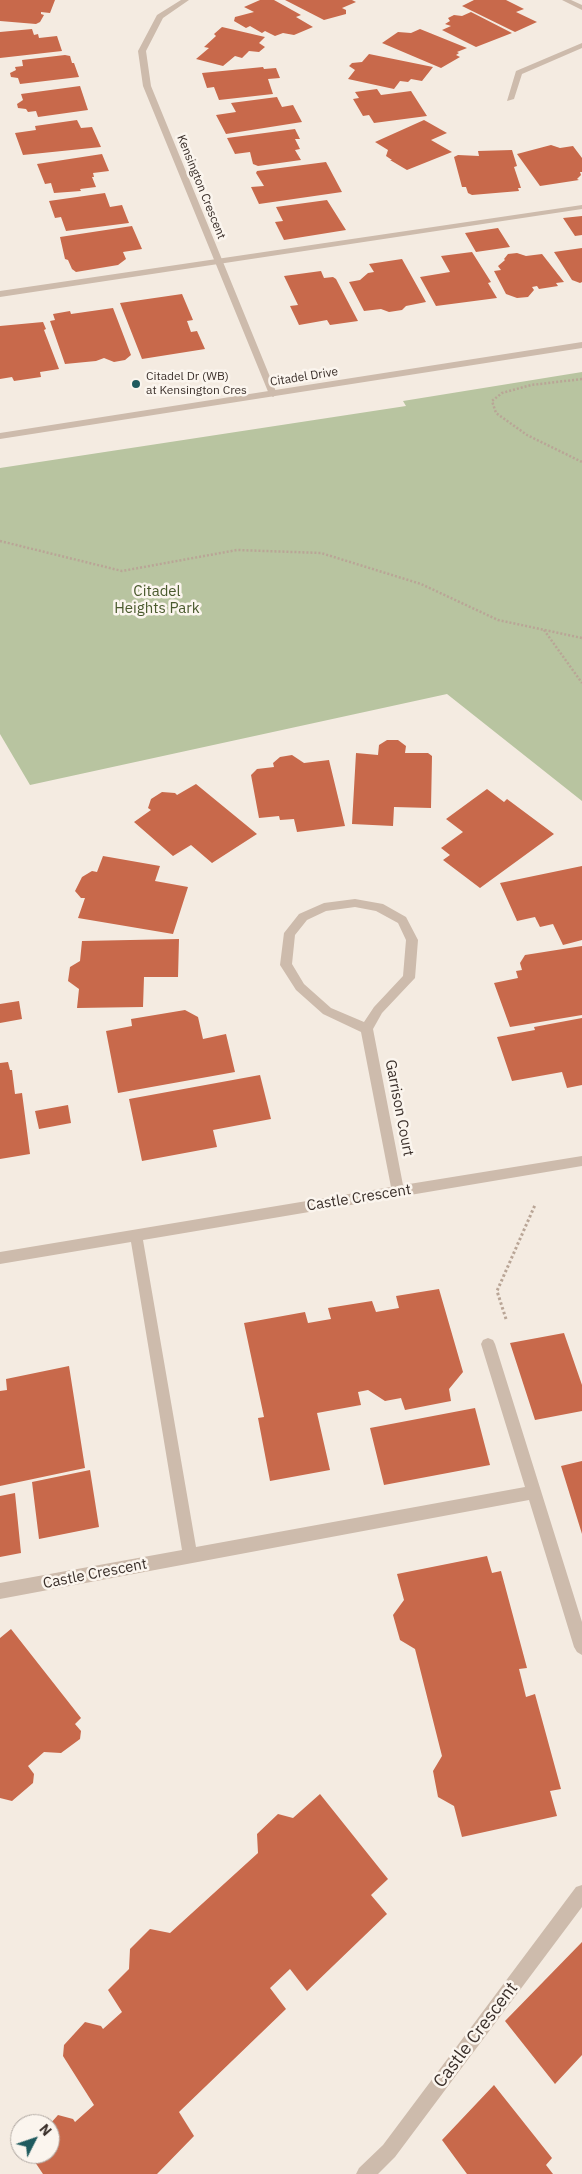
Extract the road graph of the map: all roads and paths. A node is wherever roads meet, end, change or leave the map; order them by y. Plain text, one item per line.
1 (186, 0) edge
2 (565, 0) edge
3 (582, 8) edge
4 (582, 45) edge
5 (510, 99) dead end
6 (582, 207) edge
7 (219, 261) junction
8 (0, 294) edge
9 (582, 345) edge
10 (582, 379) edge
11 (273, 394) junction
12 (0, 436) edge
13 (582, 462) edge
14 (0, 541) edge
15 (544, 630) junction
16 (582, 638) edge
17 (582, 683) edge
18 (368, 1029) junction
19 (582, 1161) edge
20 (398, 1192) junction
21 (535, 1205) dead end
22 (136, 1235) junction
23 (0, 1258) edge
24 (497, 1291) dead end
25 (488, 1344) dead end
26 (535, 1492) junction
27 (190, 1556) junction
28 (0, 1591) edge
29 (582, 1647) edge
30 (582, 1893) edge
31 (365, 2174) edge

1 - 7 street, Kensington Crescent
2 - 3 street
4 - 5 street
6 - 7 street
7 - 8 street
7 - 11 street, Kensington Crescent
9 - 11 street, Citadel Drive
10 - 13 path
11 - 12 street, Citadel Drive
14 - 15 path
15 - 16 path
15 - 17 path
18 - 18 street
18 - 20 street, Garrison Court
19 - 20 street, Castle Crescent
20 - 22 street, Castle Crescent
21 - 24 path
22 - 23 street, Castle Crescent
22 - 27 street
25 - 26 street
26 - 27 street, Castle Crescent
26 - 29 street
27 - 28 street, Castle Crescent
30 - 31 street, Castle Crescent

